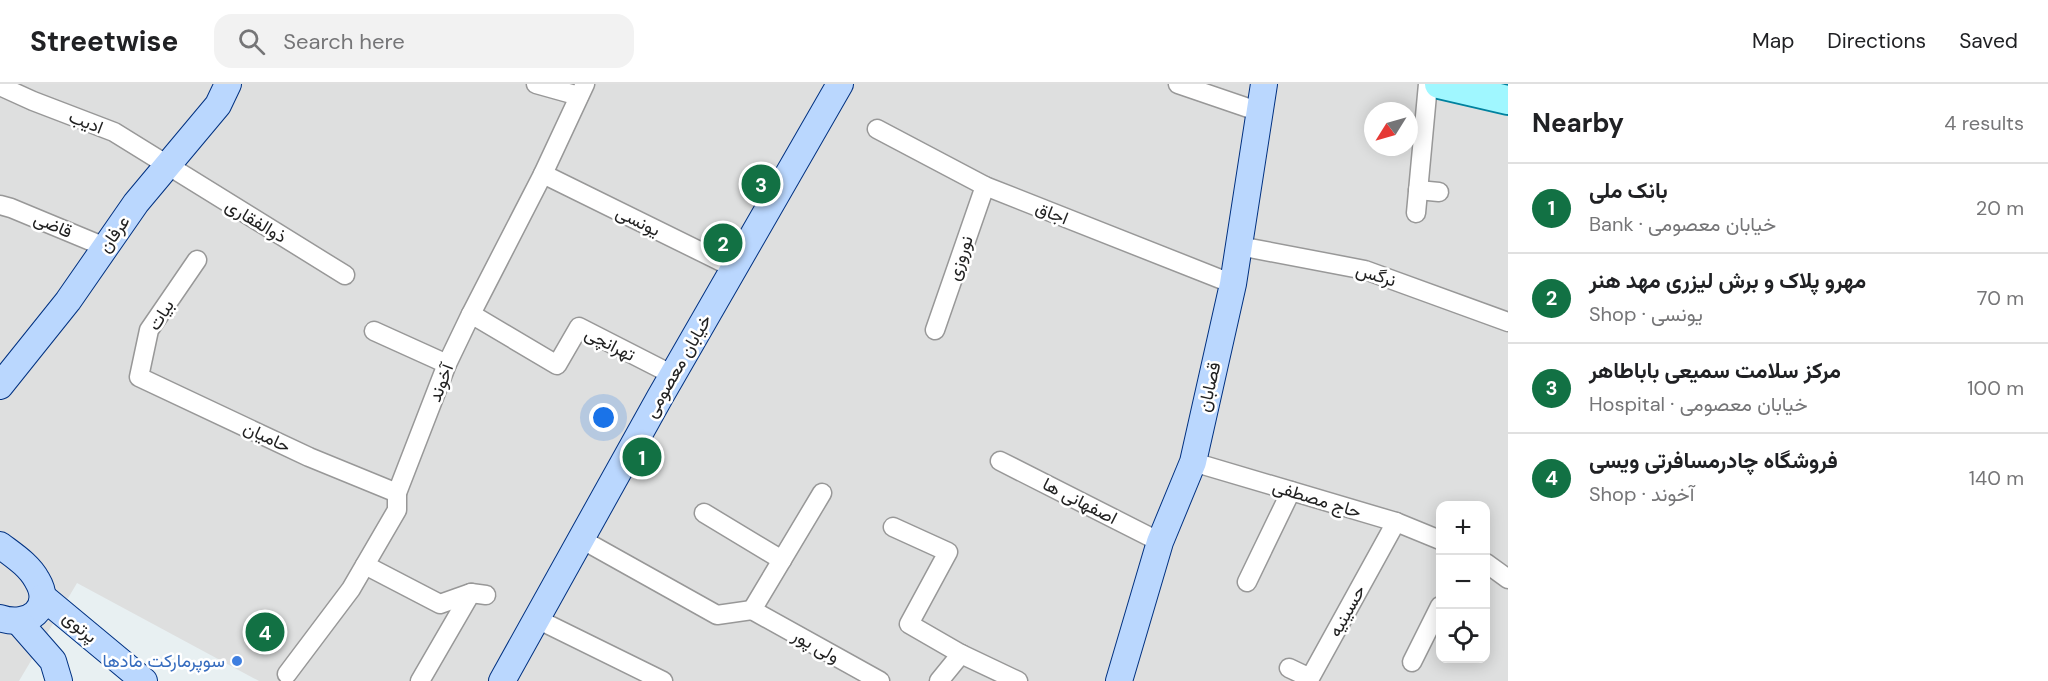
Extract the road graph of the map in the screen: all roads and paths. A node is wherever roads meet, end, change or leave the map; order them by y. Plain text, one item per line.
1 (228, 84) edge
2 (536, 84) edge
3 (840, 84) edge
4 (1178, 84) edge
5 (1264, 84) edge
6 (1428, 84) edge
7 (1439, 84) edge
8 (0, 86) edge
9 (582, 90) edge
10 (1508, 100) edge
11 (1260, 112) junction
12 (878, 129) dead end
13 (168, 167) junction
14 (543, 174) junction
15 (985, 186) junction
16 (1418, 190) junction
17 (1439, 192) dead end
18 (0, 206) edge
19 (1416, 213) dead end
20 (1239, 246) junction
21 (105, 247) junction
22 (197, 260) dead end
23 (734, 268) junction
24 (345, 275) dead end
25 (1233, 284) junction
26 (471, 314) junction
27 (1508, 322) edge
28 (935, 330) dead end
29 (375, 331) dead end
30 (447, 364) junction
31 (673, 375) junction
32 (139, 377) joint
33 (0, 386) edge
34 (1000, 460) dead end
35 (1192, 462) junction
36 (1291, 491) junction
37 (398, 492) junction
38 (822, 493) dead end
39 (704, 513) dead end
40 (1396, 522) junction
41 (893, 527) dead end
42 (1436, 538) edge
43 (581, 539) junction
44 (1160, 542) junction
45 (0, 545) edge
46 (782, 560) junction
47 (365, 565) junction
48 (1490, 566) edge
49 (1508, 579) edge
50 (1247, 582) dead end
51 (43, 597) junction
52 (1438, 609) edge
53 (752, 610) junction
54 (537, 619) junction
55 (9, 620) edge
56 (961, 654) junction
57 (1412, 662) dead end
58 (1289, 668) dead end
59 (287, 674) dead end
60 (59, 681) edge
61 (144, 681) edge
62 (420, 681) edge
63 (502, 681) edge
64 (663, 681) edge
65 (880, 681) edge
66 (939, 681) edge
67 (1018, 681) edge
68 (1119, 681) edge

1 - 13 street, عرفان
2 - 9 street
3 - 23 street, خیابان معصومی
4 - 11 street
5 - 11 street, قصابان
6 - 16 street
7 - 10 main road
8 - 13 street, ادیب
9 - 14 street, آخوند
11 - 20 street, قصابان
12 - 15 street, اجاق
13 - 21 street, عرفان
13 - 24 street, ذوالفقاری
14 - 23 street, یونسی
14 - 26 street, آخوند
15 - 25 street, اجاق
15 - 28 street, نوروزی
16 - 17 street
16 - 19 street
18 - 21 street, قاضی
20 - 25 street, قصابان
20 - 27 street, نرگس
21 - 33 street, عرفان
22 - 32 street, بیات
23 - 31 street, خیابان معصومی
25 - 35 street, قصابان
26 - 30 street, آخوند
26 - 31 street, تهرانچی
29 - 30 street
30 - 37 street, آخوند
31 - 43 street, خیابان معصومی
32 - 37 street, حامیان
34 - 44 street, اصفهانی ها
35 - 36 street, حاج مصطفی
35 - 44 street, قصابان
36 - 40 street, حاج مصطفی
36 - 50 street
37 - 47 street, آخوند
38 - 46 street
39 - 46 street
40 - 42 street, حاج مصطفی
40 - 58 street, حسینیه
41 - 56 street
43 - 53 street
43 - 54 street, خیابان معصومی
44 - 68 street, قصابان
45 - 51 street, پرتوی
46 - 53 street
47 - 59 street, آخوند
47 - 62 street
48 - 49 street
51 - 55 street, پرتوی
51 - 61 street, پرتوی
52 - 57 street
53 - 65 street, ولی پور
54 - 63 street, خیابان معصومی
54 - 64 street
55 - 60 street
56 - 66 street
56 - 67 street

